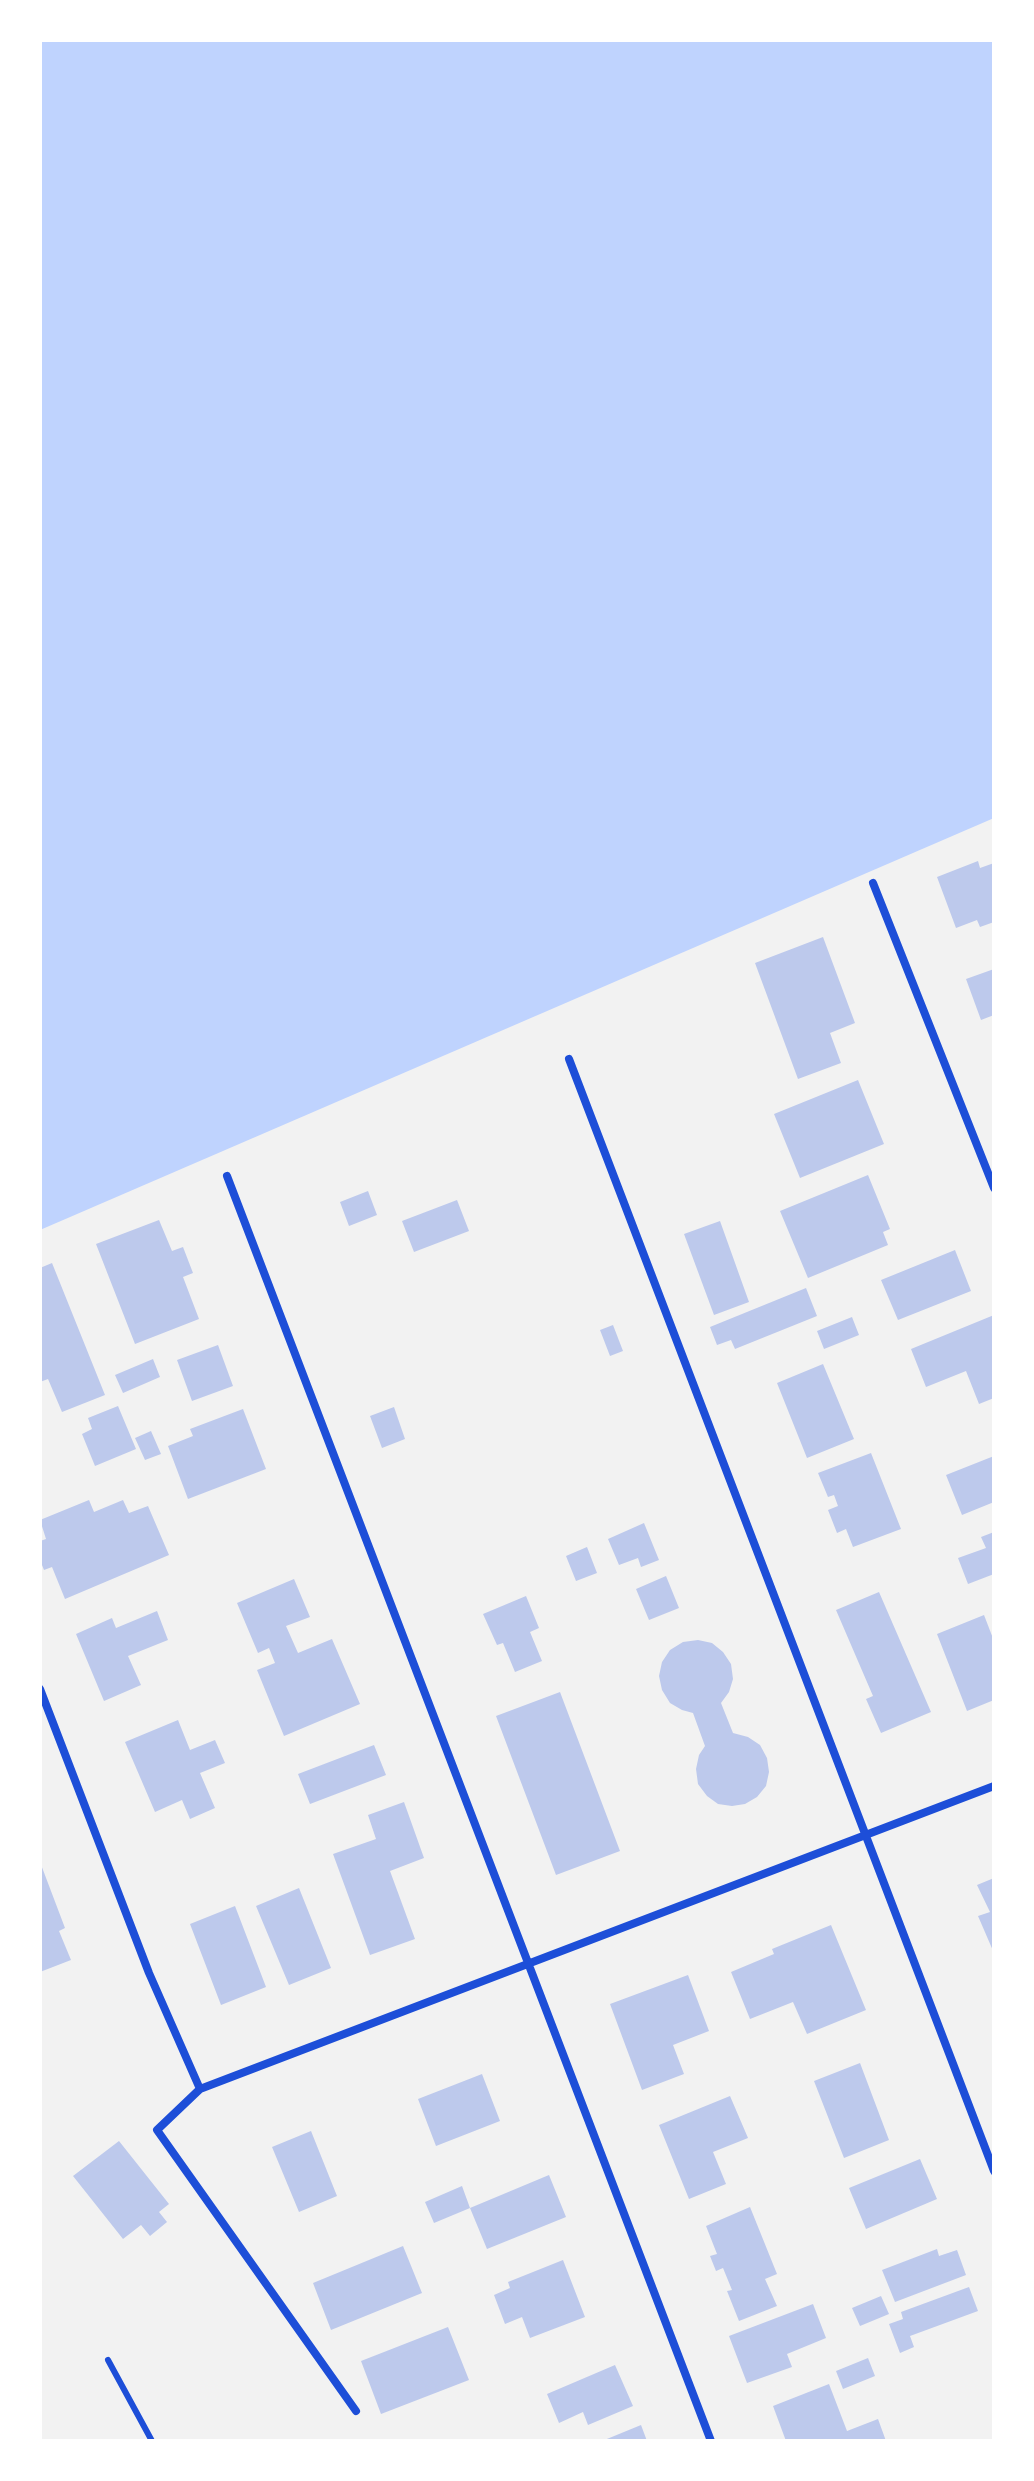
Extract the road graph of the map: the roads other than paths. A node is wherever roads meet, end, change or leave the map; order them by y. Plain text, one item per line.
1 (873, 883) dead end
2 (569, 1059) dead end
3 (227, 1176) dead end
4 (994, 1188) edge
5 (40, 1689) edge
6 (994, 1786) edge
7 (866, 1836) junction
8 (529, 1965) junction
9 (200, 2089) junction
10 (994, 2171) edge
11 (108, 2360) dead end
12 (356, 2411) dead end
13 (152, 2441) edge
14 (711, 2441) edge

1 - 4 street
2 - 7 street
3 - 8 street
5 - 9 street
6 - 7 street
7 - 8 street
7 - 10 street
8 - 9 street
8 - 14 street
9 - 12 street
11 - 13 lane

